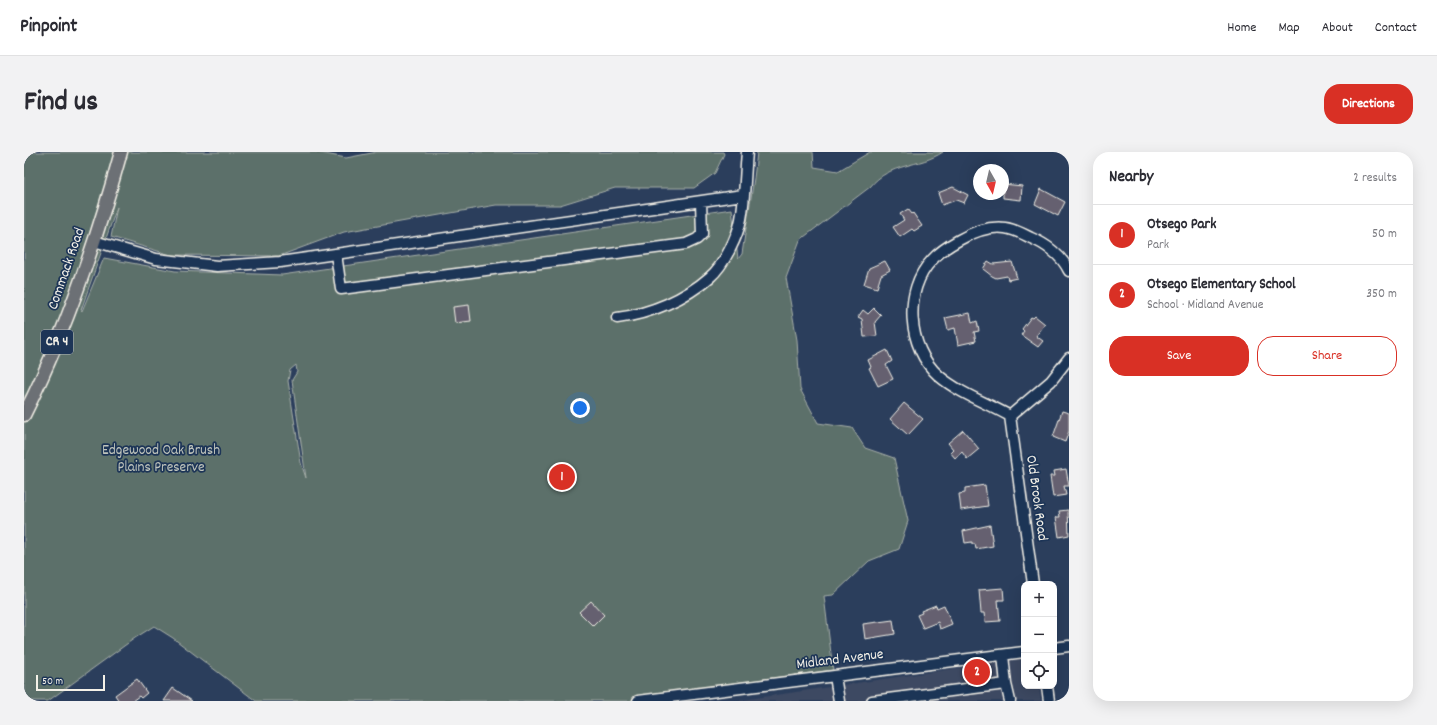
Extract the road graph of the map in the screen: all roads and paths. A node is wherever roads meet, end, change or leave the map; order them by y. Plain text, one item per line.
1 (121, 152) edge
2 (747, 152) edge
3 (743, 195) junction
4 (701, 201) junction
5 (94, 241) junction
6 (336, 254) junction
7 (1069, 271) edge
8 (617, 318) dead end
9 (1069, 358) edge
10 (24, 415) edge
11 (1010, 416) junction
12 (1033, 581) edge
13 (1069, 646) edge
14 (1057, 648) edge
15 (1021, 652) edge
16 (1002, 655) junction
17 (835, 676) junction
18 (1006, 684) junction
19 (1047, 689) edge
20 (677, 698) edge
21 (638, 701) edge
22 (839, 701) edge
23 (872, 701) edge
24 (1010, 701) edge
25 (1049, 701) edge

1 - 5 main road, Commack Road / CR 4
2 - 3 street
3 - 4 street
3 - 8 street
4 - 6 street
4 - 6 street
5 - 6 street
5 - 10 main road, Commack Road / CR 4
7 - 11 street
9 - 11 street
11 - 12 street, Old Brook Road
13 - 14 street
15 - 16 street, Midland Avenue
16 - 17 street, Midland Avenue
16 - 18 street
17 - 20 street, Midland Avenue
17 - 22 street
18 - 23 street
18 - 24 street
19 - 25 street
20 - 21 street, Midland Avenue

